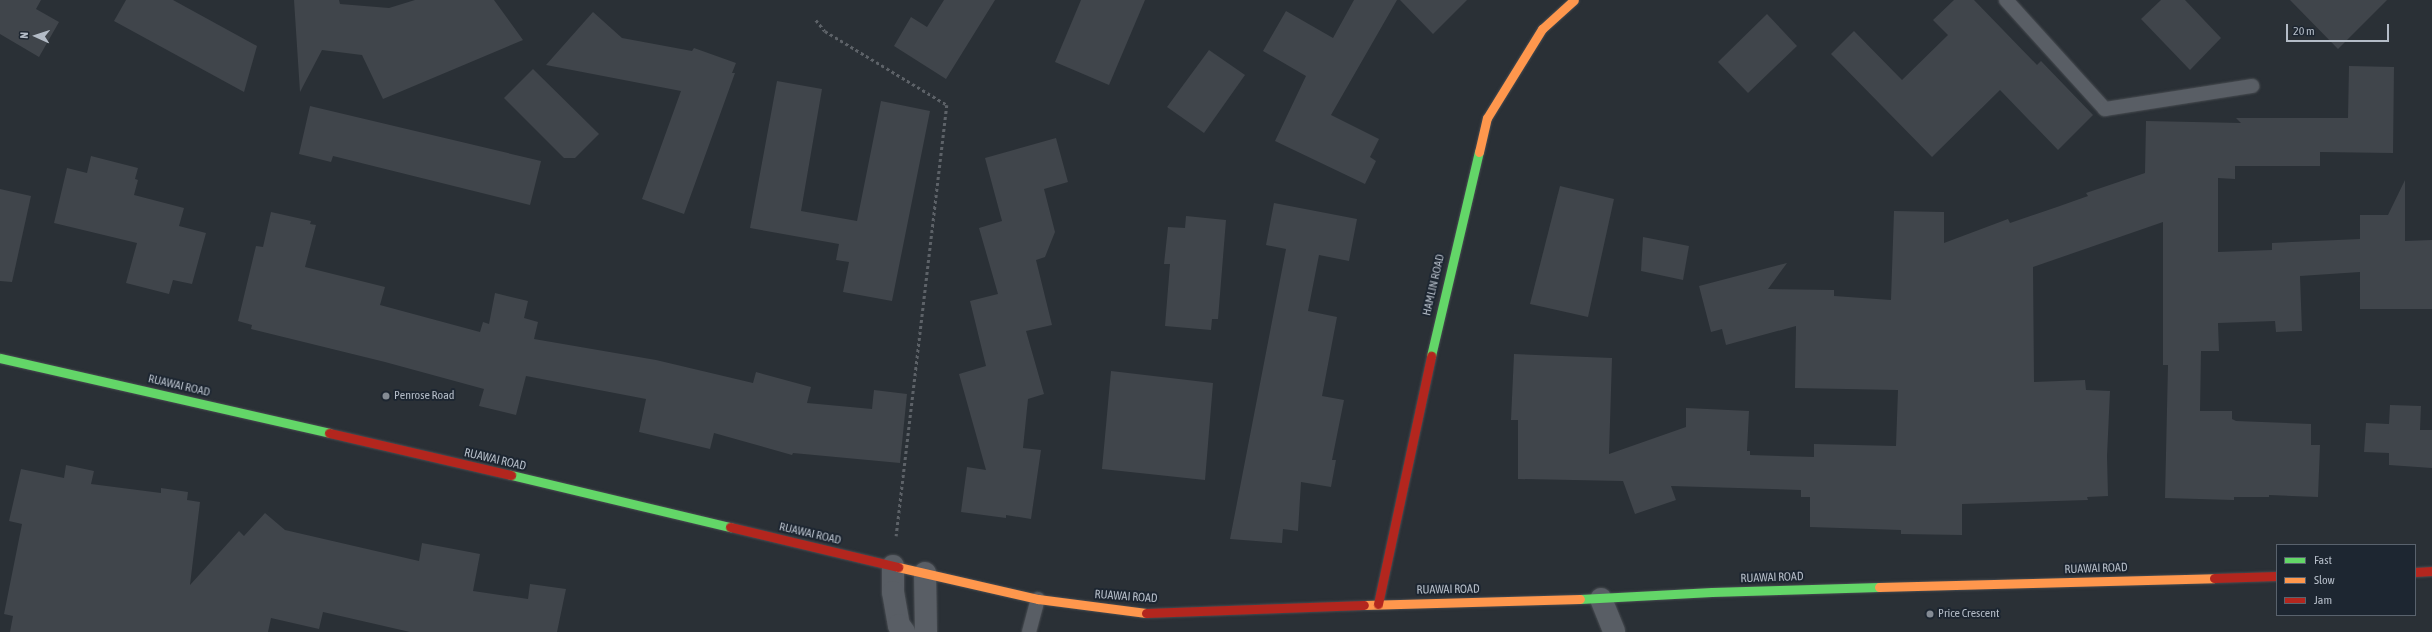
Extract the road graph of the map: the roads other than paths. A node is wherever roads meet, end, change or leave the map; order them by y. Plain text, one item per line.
1 (1574, 0) edge
2 (2006, 0) edge
3 (2252, 86) dead end
4 (0, 358) edge
5 (893, 566) junction
6 (2432, 571) edge
7 (2416, 572) edge
8 (925, 574) junction
9 (2276, 576) edge
10 (1038, 599) junction
11 (1601, 599) junction
12 (1378, 604) junction
13 (904, 632) edge
14 (926, 632) edge
15 (1029, 632) edge
16 (1614, 632) edge

1 - 12 street, HAMLIN ROAD
2 - 3 lane
4 - 5 street, RUAWAI ROAD
5 - 8 street, RUAWAI ROAD
5 - 13 street
6 - 7 street
8 - 10 street, RUAWAI ROAD
8 - 14 street
9 - 11 street, RUAWAI ROAD
10 - 12 street, RUAWAI ROAD
10 - 15 lane
11 - 12 street, RUAWAI ROAD
11 - 16 street

